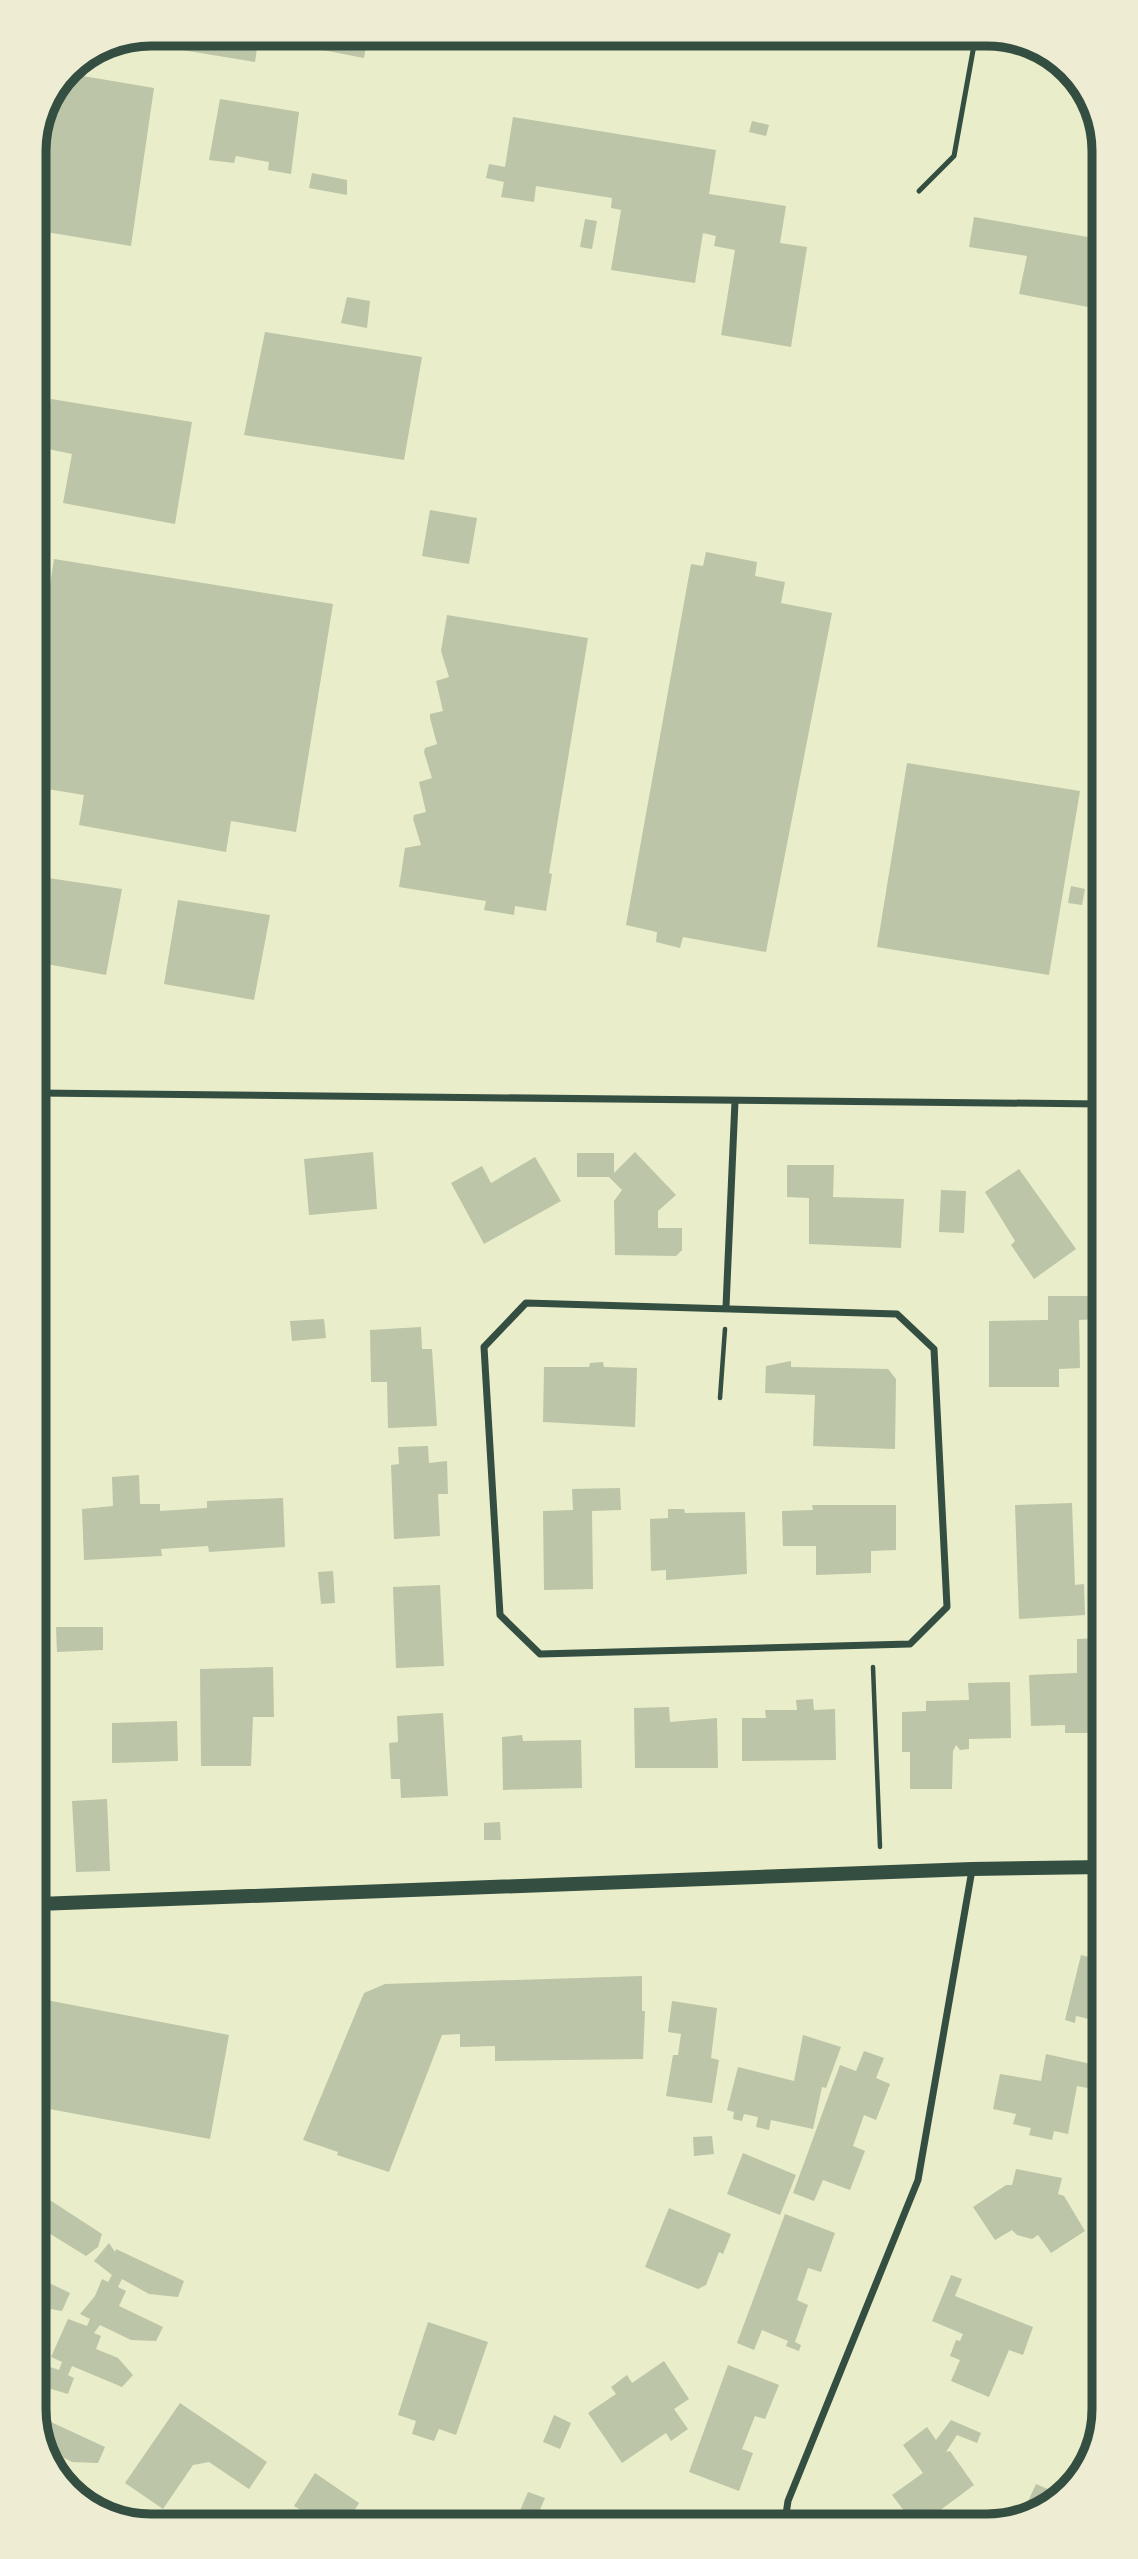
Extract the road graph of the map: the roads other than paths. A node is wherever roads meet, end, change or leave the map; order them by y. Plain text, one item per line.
1 (974, 46) edge
2 (919, 191) dead end
3 (46, 1093) edge
4 (735, 1101) junction
5 (1092, 1104) edge
6 (726, 1307) junction
7 (1092, 1867) edge
8 (972, 1869) junction
9 (46, 1904) edge
10 (786, 2514) edge

1 - 2 lane
3 - 4 street
4 - 5 street
4 - 6 street
6 - 6 street
7 - 8 main road
8 - 9 main road
8 - 10 street

